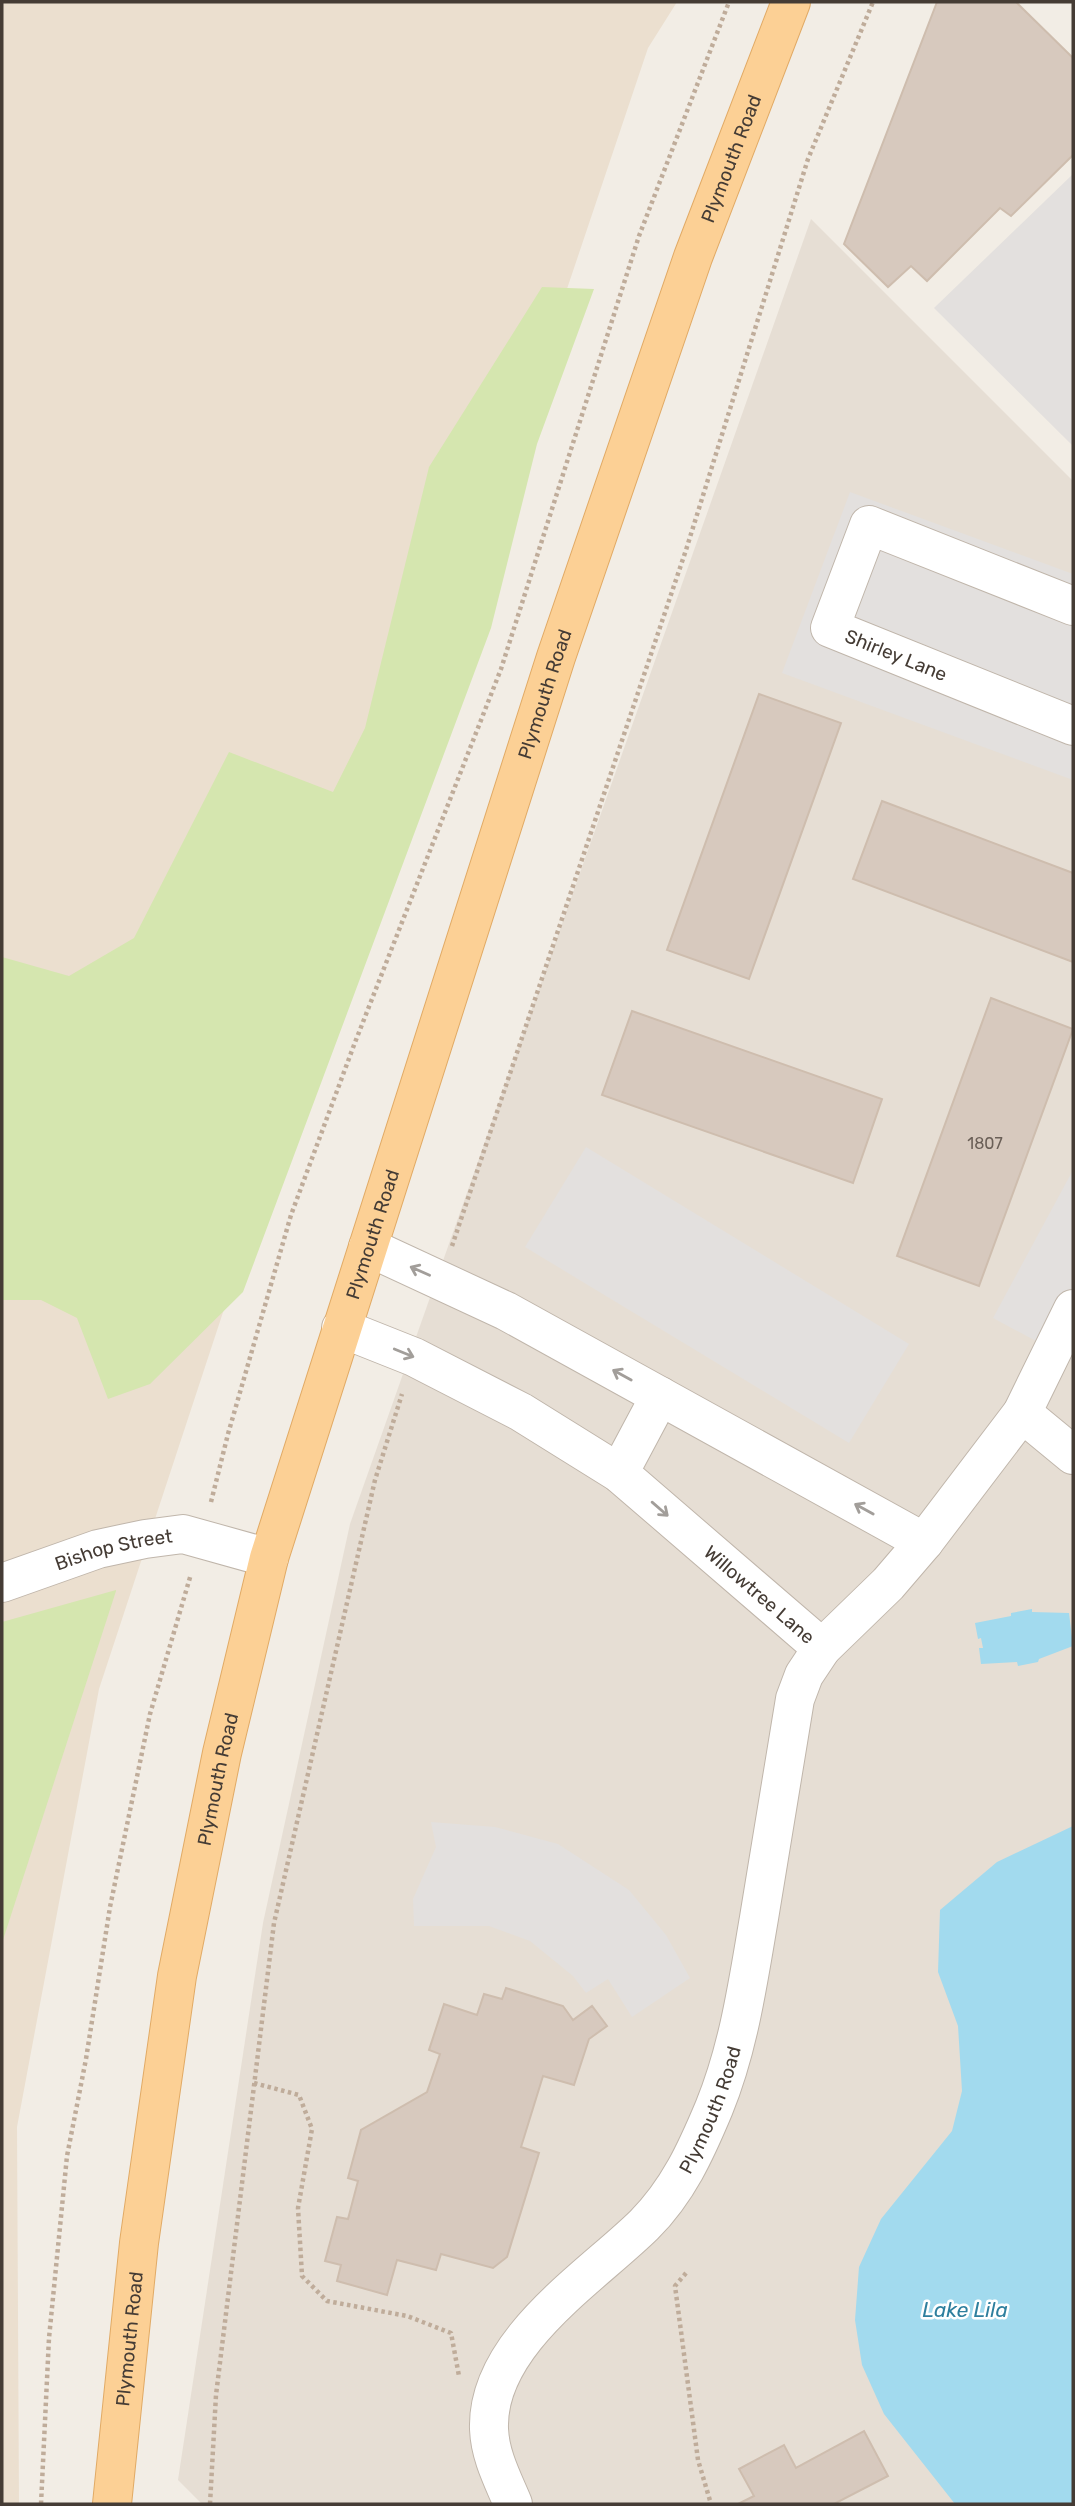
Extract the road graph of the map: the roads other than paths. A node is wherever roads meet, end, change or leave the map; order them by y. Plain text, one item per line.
1 (791, 2) edge
2 (1073, 606) edge
3 (1073, 726) edge
4 (368, 1247) junction
5 (1073, 1309) edge
6 (341, 1328) junction
7 (660, 1396) junction
8 (1022, 1412) junction
9 (1073, 1455) edge
10 (619, 1473) junction
11 (924, 1542) junction
12 (269, 1558) junction
13 (2, 1583) edge
14 (821, 1648) junction
15 (112, 2504) edge
16 (513, 2504) edge

1 - 4 main road, Plymouth Road
2 - 3 street, Shirley Lane
4 - 6 main road, Plymouth Road
7 -> 4 street
5 - 8 street, Willowtree Lane
6 -> 10 street, Willowtree Lane
6 - 12 main road, Plymouth Road
7 - 10 street
11 -> 7 street
8 - 9 street
8 - 11 street, Willowtree Lane
10 -> 14 street, Willowtree Lane
11 - 14 street, Willowtree Lane
12 - 13 street, Bishop Street
12 - 15 main road, Plymouth Road
14 - 16 street, Plymouth Road

